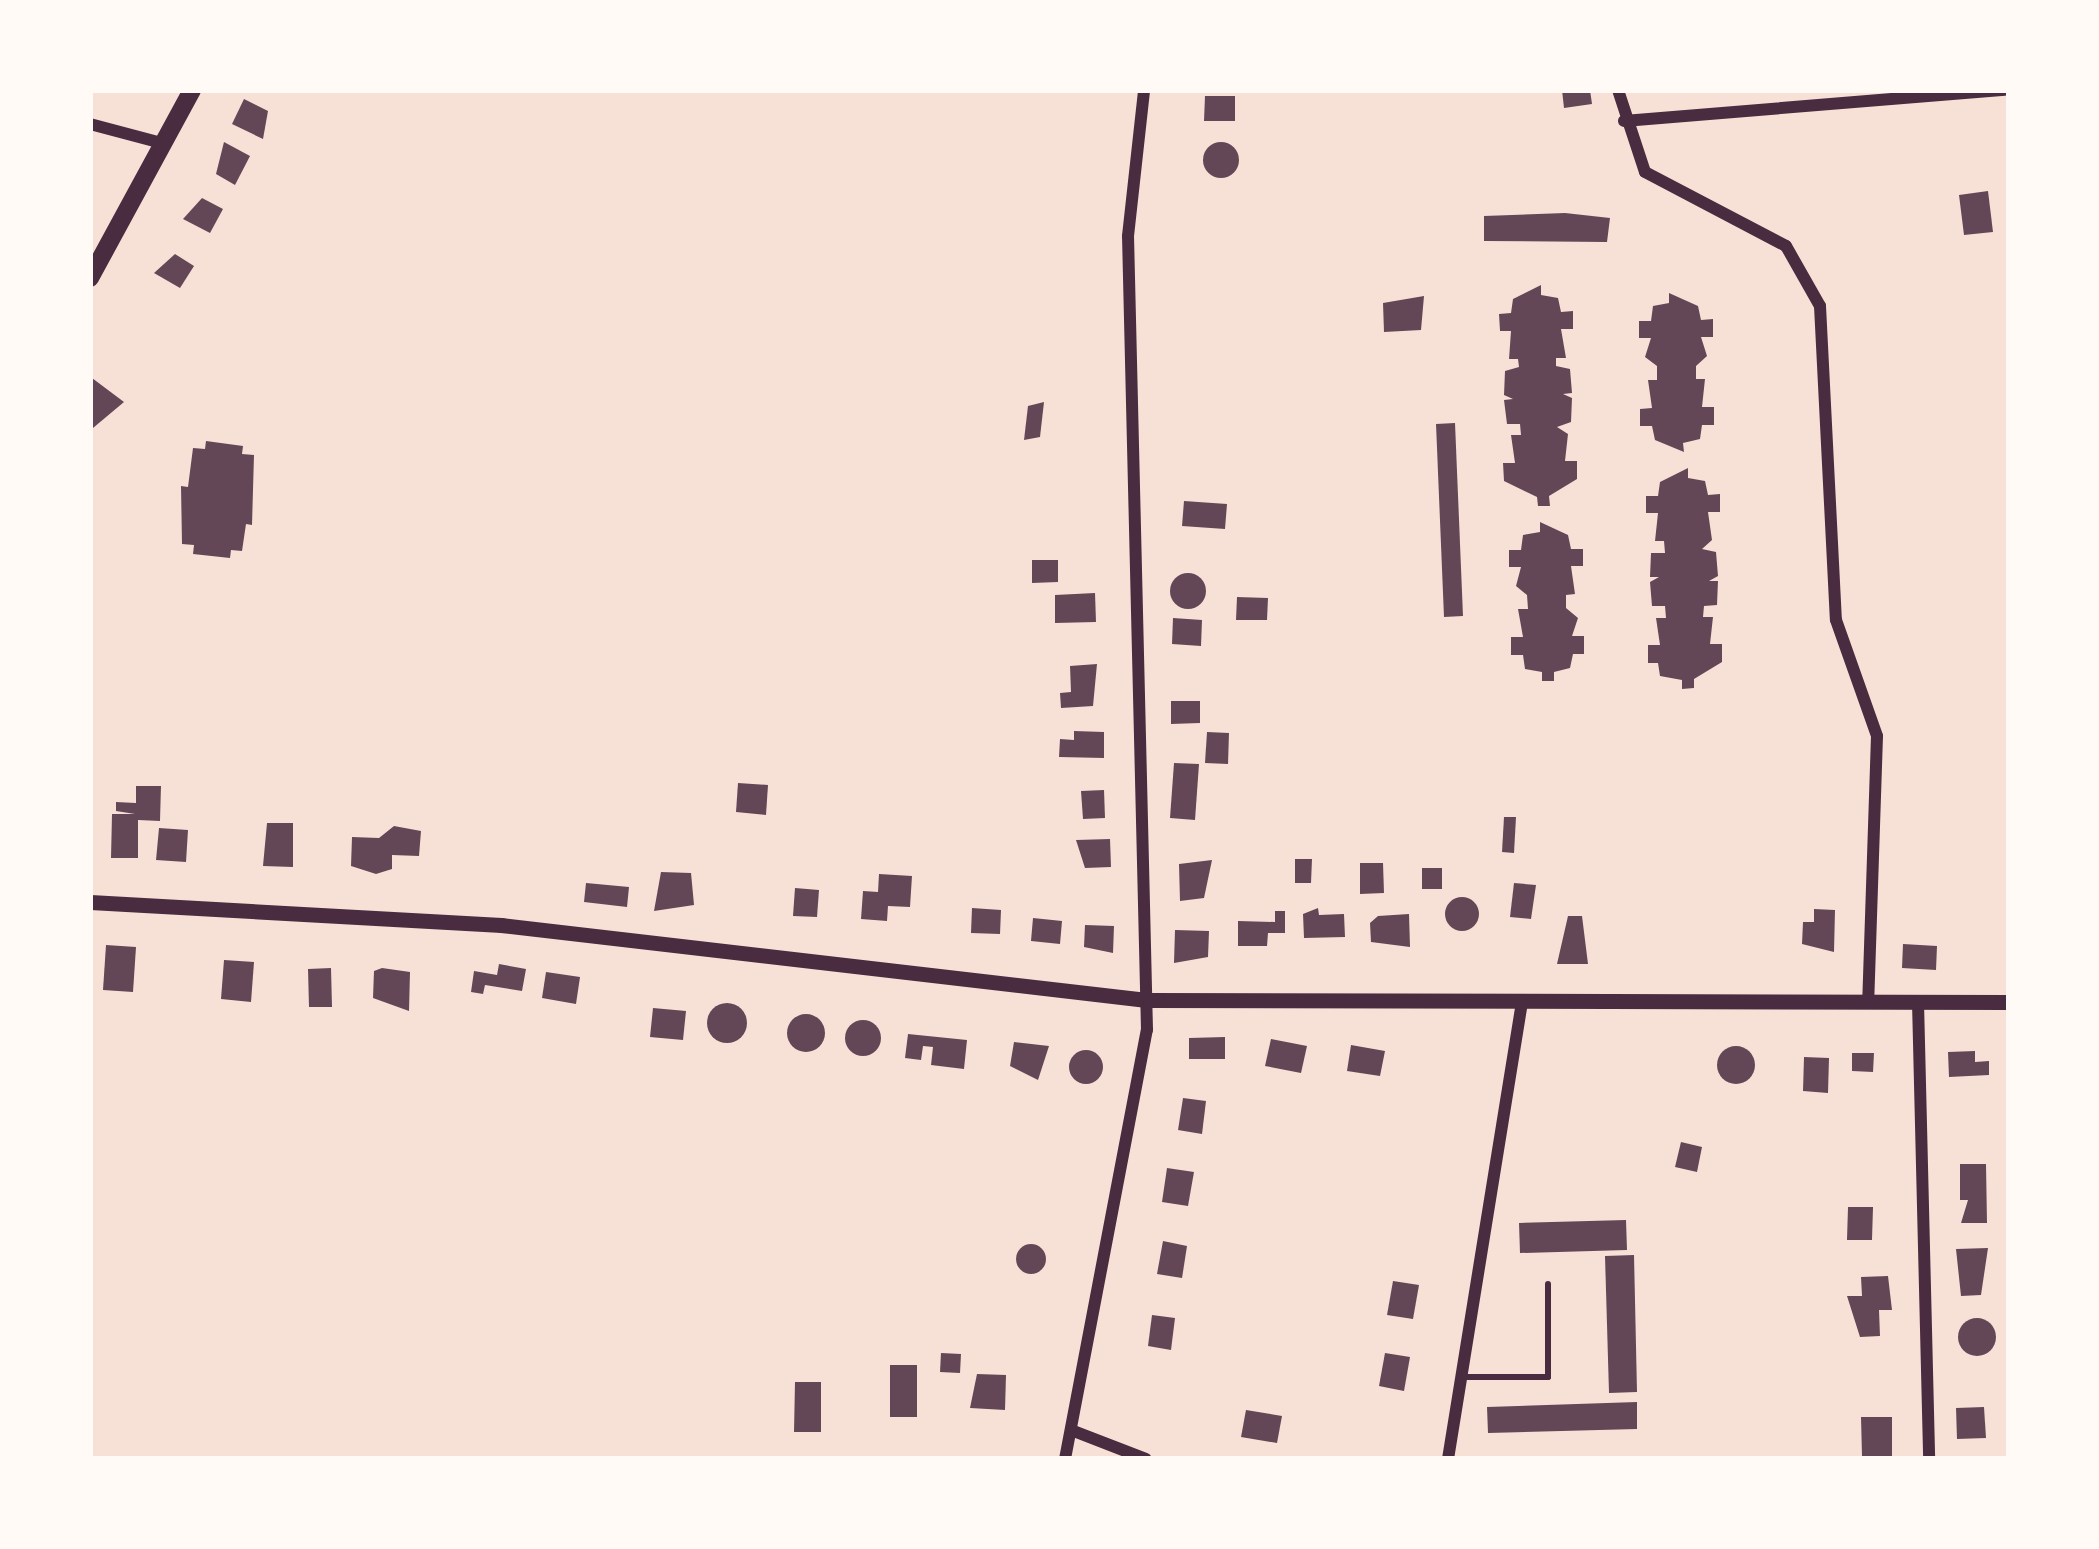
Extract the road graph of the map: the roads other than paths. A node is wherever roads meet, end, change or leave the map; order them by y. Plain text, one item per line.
1 (192, 90) edge
2 (1144, 90) edge
3 (1618, 90) edge
4 (2005, 90) edge
5 (1624, 121) junction
6 (90, 124) edge
7 (165, 144) junction
8 (90, 278) edge
9 (90, 902) edge
10 (1147, 1000) junction
11 (1522, 1001) junction
12 (1868, 1002) junction
13 (1918, 1002) junction
14 (2009, 1002) edge
15 (1548, 1284) dead end
16 (1462, 1377) junction
17 (1071, 1430) junction
18 (1065, 1459) edge
19 (1146, 1459) edge
20 (1448, 1459) edge
21 (1929, 1459) edge

1 - 7 main road
2 - 10 street
3 - 5 street
4 - 5 street
5 - 12 street
6 - 7 street
7 - 8 main road
9 - 10 street
10 - 11 street
10 - 17 street
11 - 12 street
11 - 16 street
12 - 13 street
13 - 14 street
13 - 21 street
15 - 16 lane
16 - 20 street
17 - 18 street
17 - 19 street

